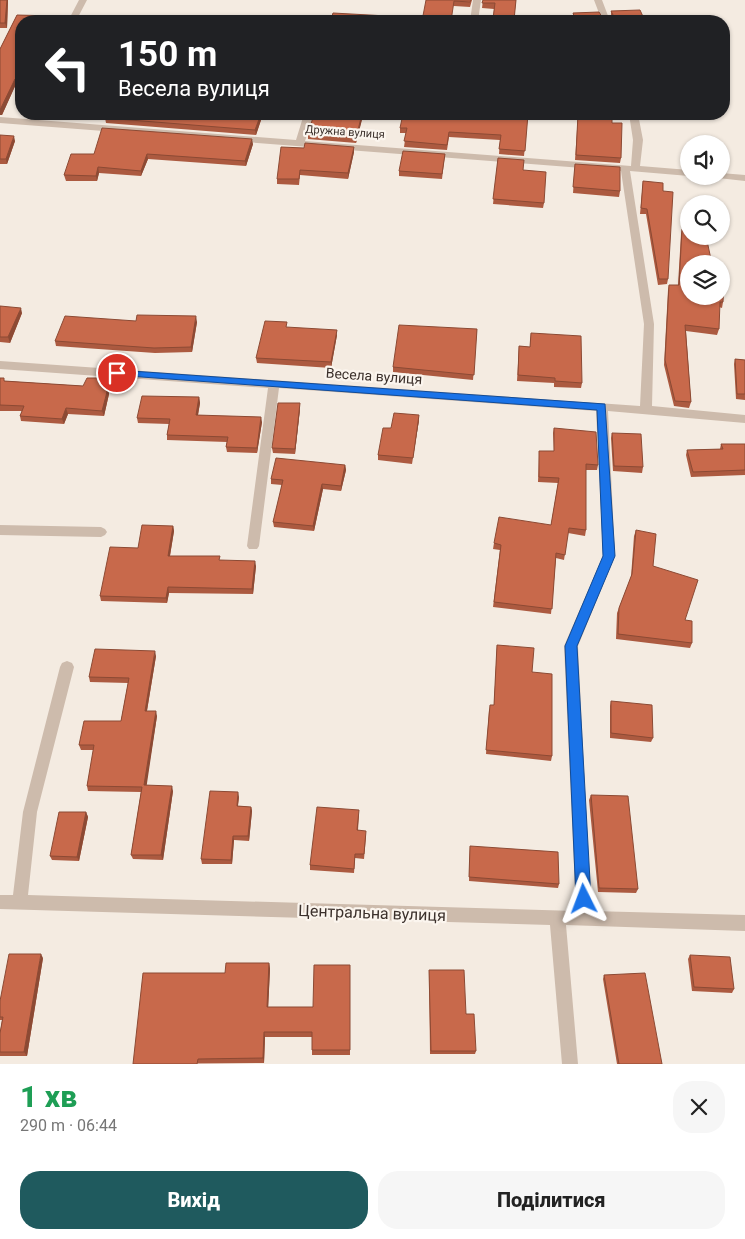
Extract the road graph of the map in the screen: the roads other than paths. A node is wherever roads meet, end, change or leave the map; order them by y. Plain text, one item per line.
1 (83, 0) edge
2 (477, 0) edge
3 (598, 0) edge
4 (75, 15) edge
5 (475, 15) edge
6 (604, 15) edge
7 (15, 118) edge
8 (0, 120) edge
9 (56, 120) edge
10 (307, 120) edge
11 (635, 120) edge
12 (300, 141) junction
13 (630, 167) junction
14 (680, 172) edge
15 (730, 177) edge
16 (745, 178) edge
17 (0, 365) edge
18 (274, 384) junction
19 (602, 407) junction
20 (646, 410) junction
21 (745, 419) edge
22 (0, 530) edge
23 (101, 532) dead end
24 (253, 546) dead end
25 (67, 667) dead end
26 (0, 902) edge
27 (20, 902) junction
28 (557, 918) junction
29 (584, 918) junction
30 (745, 923) edge
31 (570, 1064) edge

1 - 4 street
2 - 5 street
3 - 6 street
7 - 8 street, Дружна вулиця
9 - 12 street, Дружна вулиця
10 - 12 street
11 - 13 street
12 - 13 street, Дружна вулиця
13 - 14 street, Дружна вулиця
13 - 20 street
15 - 16 street
17 - 18 street, Весела вулиця
18 - 19 street, Весела вулиця
18 - 24 street
19 - 20 street, Весела вулиця
19 - 29 street
20 - 21 street, Весела вулиця
22 - 23 street
25 - 27 street
26 - 27 street, Центральна вулиця
27 - 28 street, Центральна вулиця
28 - 29 street, Центральна вулиця
28 - 31 street
29 - 30 street, Центральна вулиця

